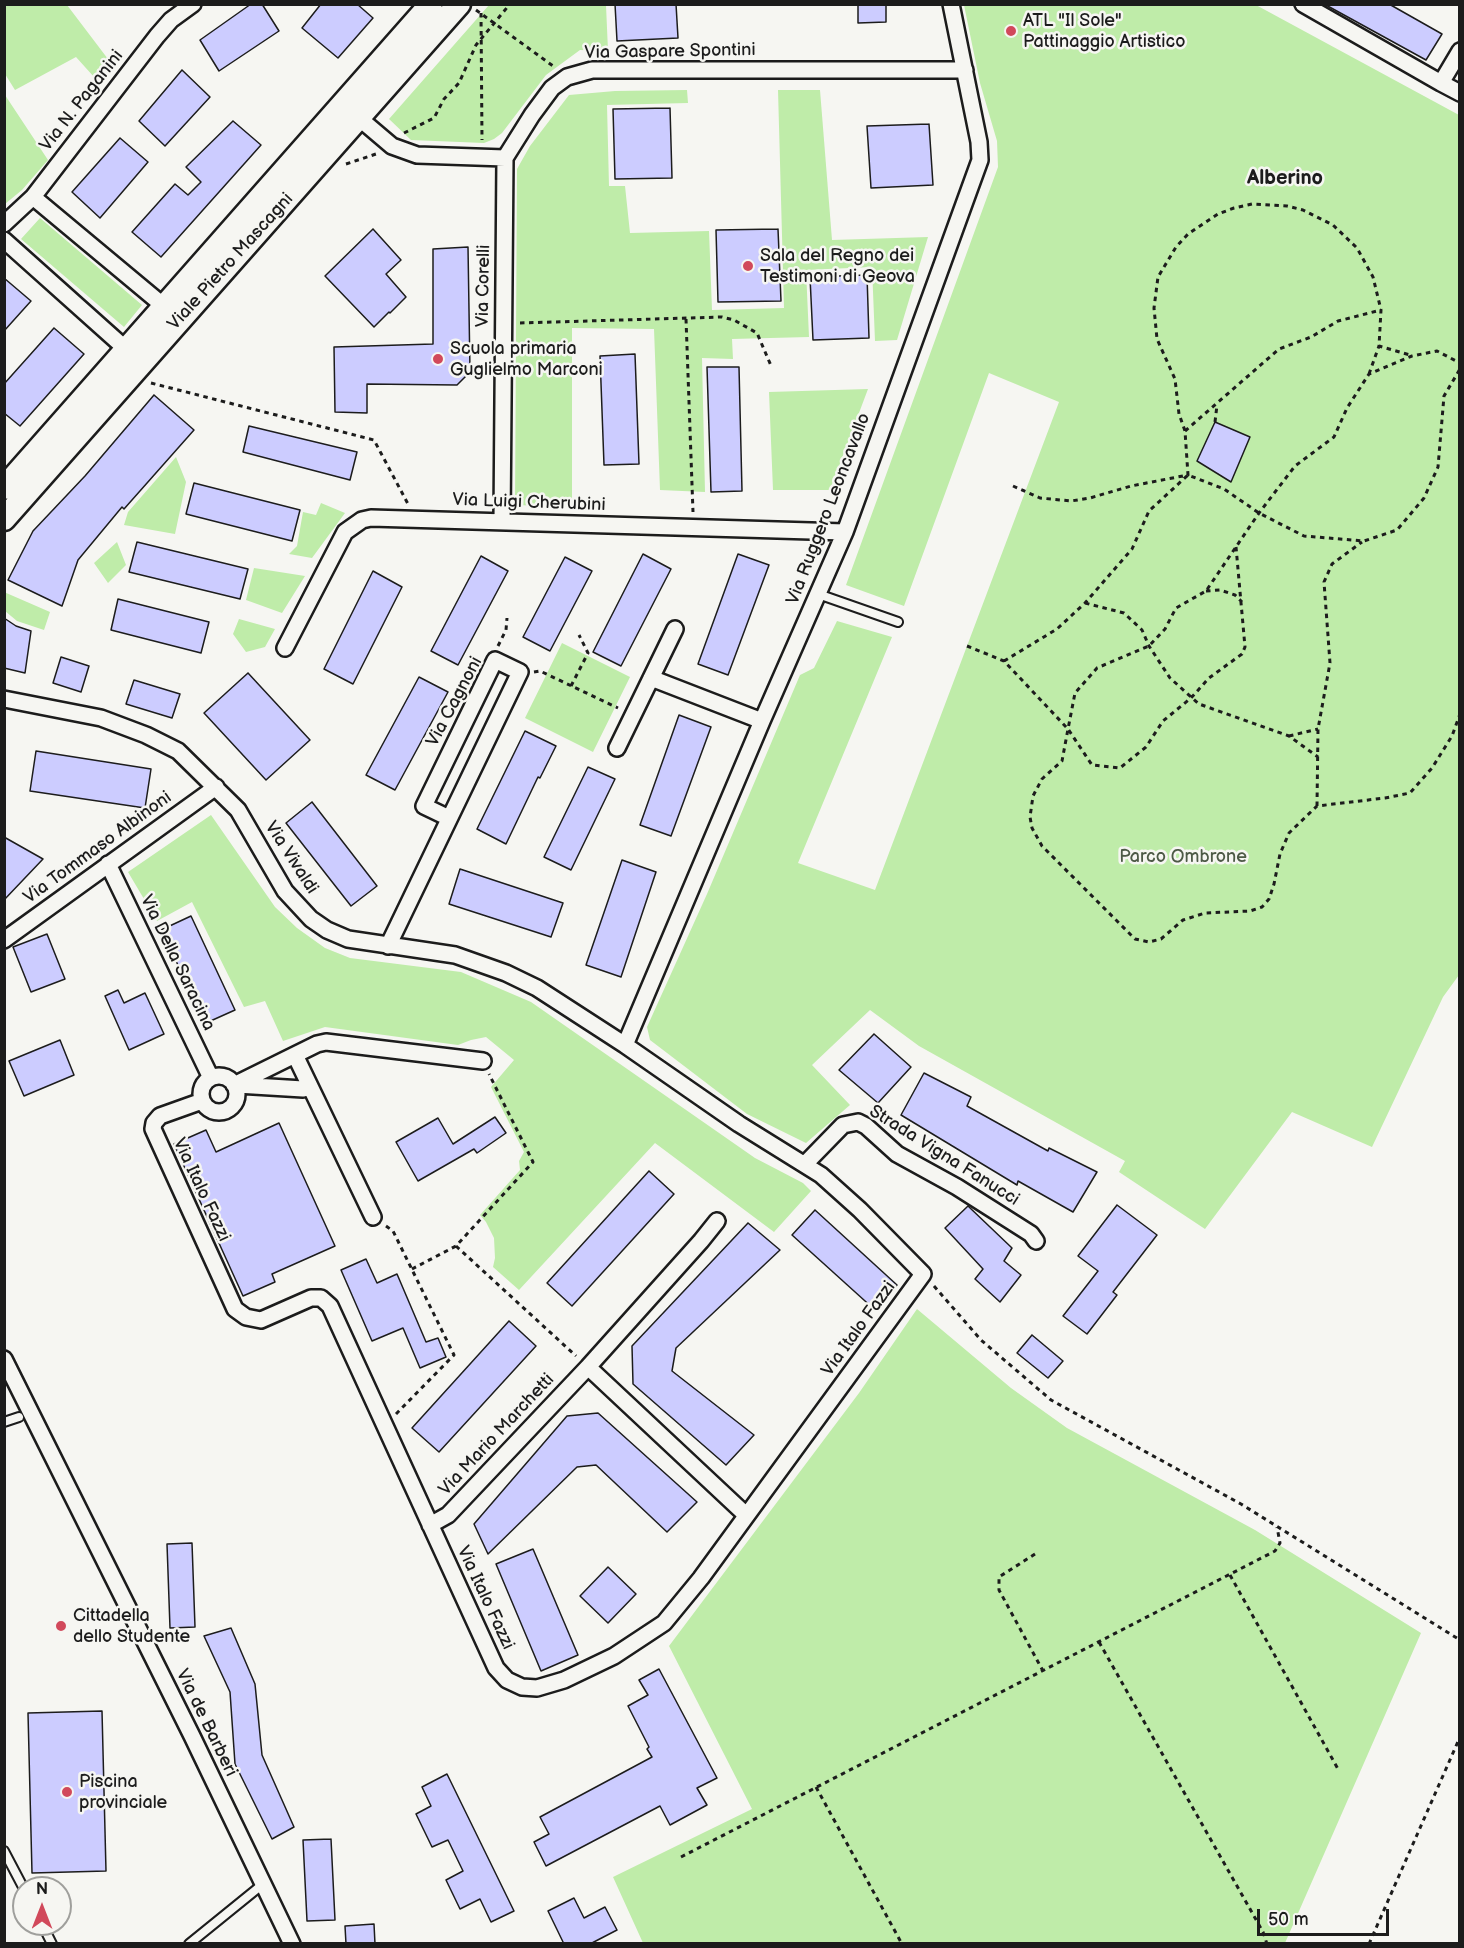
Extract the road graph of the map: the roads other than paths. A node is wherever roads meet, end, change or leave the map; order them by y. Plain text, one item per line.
1 (193, 4) edge
2 (430, 4) edge
3 (951, 4) edge
4 (1303, 4) edge
5 (466, 6) edge
6 (1460, 51) edge
7 (965, 70) junction
8 (1441, 83) junction
9 (1460, 93) edge
10 (359, 118) junction
11 (505, 158) junction
12 (33, 196) junction
13 (4, 224) edge
14 (4, 240) edge
15 (165, 307) junction
16 (127, 350) junction
17 (4, 488) edge
18 (4, 519) edge
19 (502, 522) junction
20 (845, 532) junction
21 (818, 594) junction
22 (898, 622) dead end
23 (675, 629) dead end
24 (285, 648) dead end
25 (651, 678) junction
26 (4, 699) edge
27 (762, 721) junction
28 (617, 748) dead end
29 (216, 787) junction
30 (449, 818) junction
31 (108, 864) junction
32 (4, 940) edge
33 (388, 946) junction
34 (625, 1045) junction
35 (295, 1055) junction
36 (483, 1061) road end
37 (211, 1078) junction
38 (234, 1085) junction
39 (310, 1087) junction
40 (202, 1101) junction
41 (805, 1164) junction
42 (373, 1217) road end
43 (717, 1221) dead end
44 (1036, 1240) dead end
45 (4, 1359) edge
46 (588, 1367) junction
47 (18, 1417) edge
48 (746, 1515) junction
49 (430, 1525) junction
50 (4, 1851) edge
51 (17, 1876) edge
52 (263, 1884) junction
53 (189, 1944) edge
54 (292, 1944) edge

1 - 12 street, Via N. Paganini
2 - 15 main road, Viale Pietro Mascagni
3 - 7 street, Via Ruggero Leoncavallo
4 - 8 street
5 - 10 main road, Viale Pietro Mascagni
6 - 8 street
7 - 11 street, Via Gaspare Spontini
7 - 20 street, Via Ruggero Leoncavallo
8 - 9 street
10 - 11 street
10 - 18 main road, Viale Pietro Mascagni
11 - 19 street, Via Corelli
12 - 13 street, Via N. Paganini
12 - 15 street
14 - 16 street
15 - 16 main road, Viale Pietro Mascagni
16 - 17 main road, Viale Pietro Mascagni
19 - 20 street, Via Luigi Cherubini
19 - 24 street, Via Luigi Cherubini
20 - 21 street, Via Ruggero Leoncavallo
21 - 22 lane
21 - 27 street, Via Ruggero Leoncavallo
23 - 25 street
25 - 27 street
25 - 28 street
26 - 29 street, Via Vivaldi
27 - 34 street, Via Ruggero Leoncavallo
29 - 31 street, Via Tommaso Albinoni
29 - 33 street, Via Vivaldi
30 - 30 street, Via Cagnoni
30 - 33 street
31 - 32 street, Via Tommaso Albinoni
31 - 37 street, Via Della Saracina
33 - 34 street, Via Vivaldi
34 - 41 street
35 - 36 street
35 - 38 street
35 - 39 street
37 - 38 street
37 - 40 street
38 - 39 street
38 - 40 street
39 - 42 street
40 - 49 street, Via Italo Fazzi
41 - 44 street, Strada Vigna Fanucci
41 - 48 street, Via Italo Fazzi
43 - 46 street, Via Mario Marchetti
45 - 47 street, Via de Barberi
46 - 48 street
46 - 49 street, Via Mario Marchetti
47 - 52 street, Via de Barberi
48 - 49 street, Via Italo Fazzi
50 - 51 lane
52 - 53 lane
52 - 54 street, Via de Barberi

